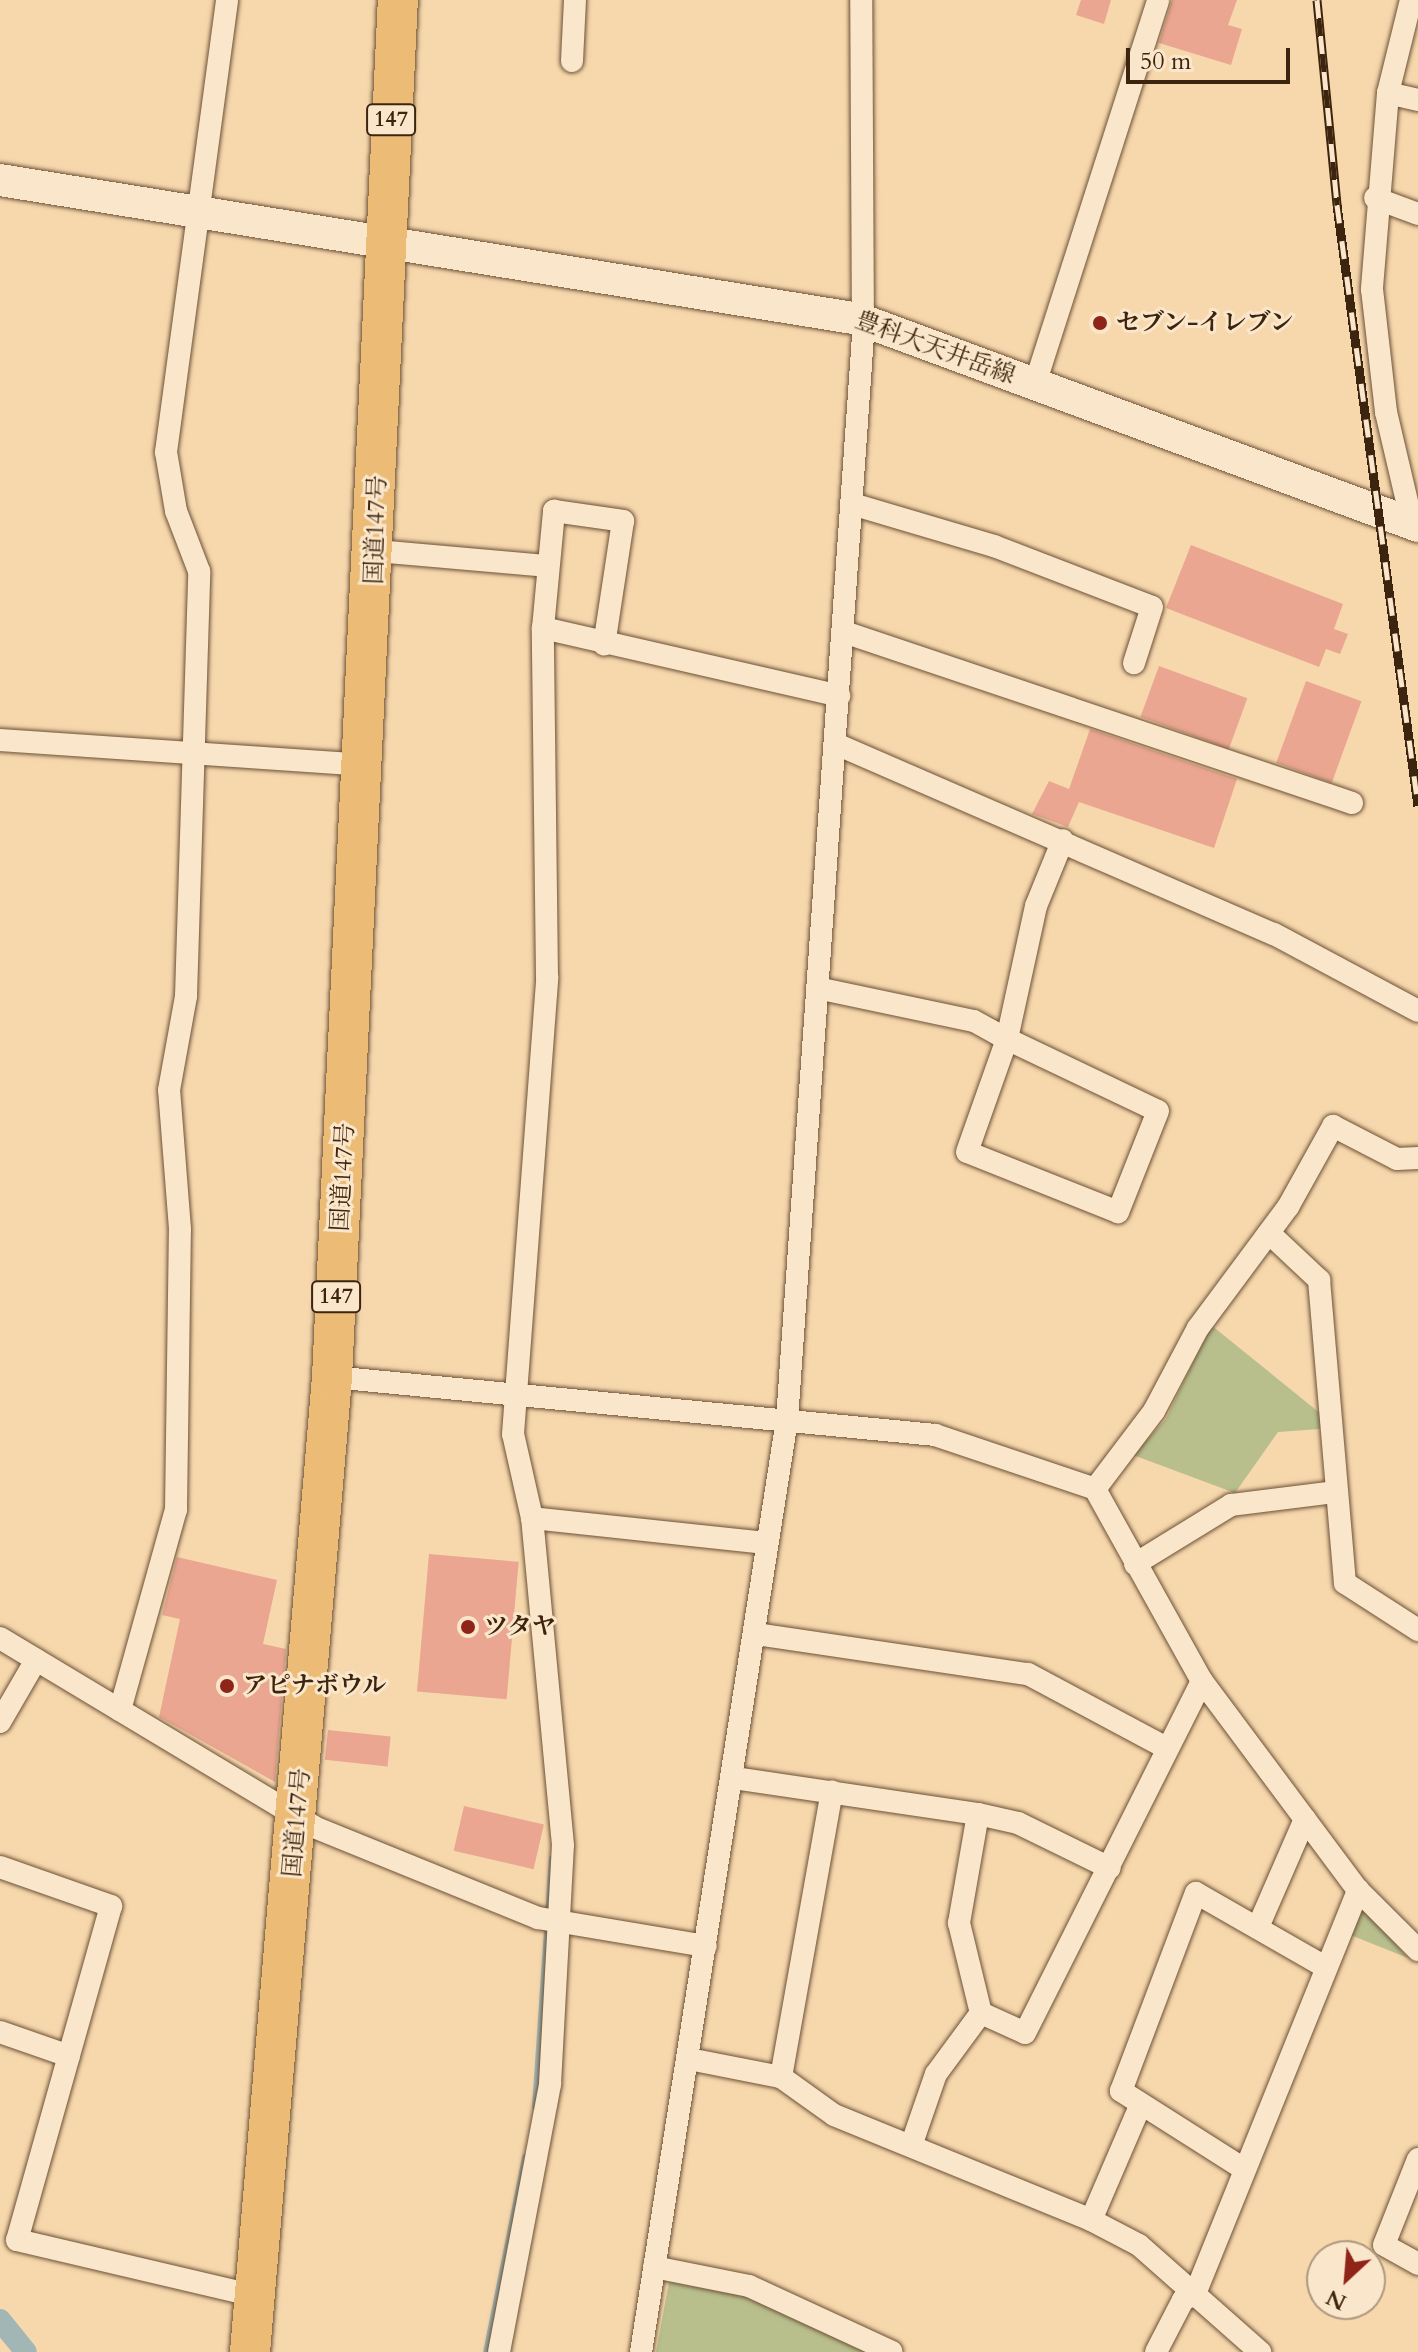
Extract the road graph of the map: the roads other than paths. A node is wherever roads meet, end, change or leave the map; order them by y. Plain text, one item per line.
1 (227, 0) edge
2 (575, 0) edge
3 (861, 0) edge
4 (1158, 0) edge
5 (1411, 0) edge
6 (393, 1) edge
7 (572, 61) dead end
8 (1388, 93) junction
9 (1418, 100) edge
10 (0, 180) edge
11 (1375, 198) junction
12 (203, 214) junction
13 (1418, 214) edge
14 (385, 240) junction
15 (859, 319) junction
16 (1035, 384) junction
17 (852, 504) junction
18 (1415, 525) edge
19 (376, 551) junction
20 (546, 566) junction
21 (543, 628) junction
22 (844, 632) junction
23 (604, 645) junction
24 (1134, 663) dead end
25 (839, 696) junction
26 (0, 740) edge
27 (836, 744) junction
28 (193, 748) junction
29 (366, 765) junction
30 (1352, 803) dead end
31 (1063, 840) junction
32 (817, 988) junction
33 (1418, 1011) edge
34 (1007, 1039) junction
35 (1418, 1158) edge
36 (1269, 1233) junction
37 (332, 1377) junction
38 (516, 1390) junction
39 (787, 1420) junction
40 (1095, 1489) junction
41 (1335, 1492) junction
42 (532, 1518) junction
43 (767, 1543) junction
44 (1135, 1564) junction
45 (1418, 1630) edge
46 (756, 1634) junction
47 (0, 1638) edge
48 (36, 1660) junction
49 (1202, 1681) junction
50 (120, 1710) junction
51 (0, 1722) edge
52 (1165, 1747) junction
53 (734, 1778) junction
54 (832, 1792) junction
55 (297, 1814) junction
56 (978, 1814) junction
57 (1305, 1819) junction
58 (0, 1867) edge
59 (1110, 1868) junction
60 (1358, 1890) junction
61 (556, 1921) junction
62 (1258, 1927) junction
63 (706, 1946) junction
64 (1418, 1950) edge
65 (1325, 1967) junction
66 (981, 2013) junction
67 (0, 2032) edge
68 (69, 2056) junction
69 (689, 2059) junction
70 (781, 2077) junction
71 (1141, 2104) junction
72 (911, 2146) junction
73 (1418, 2159) edge
74 (1244, 2169) junction
75 (1091, 2220) junction
76 (1418, 2264) edge
77 (654, 2267) junction
78 (1195, 2294) junction
79 (255, 2296) junction
80 (250, 2352) edge
81 (499, 2352) edge
82 (641, 2352) edge
83 (892, 2352) edge
84 (1156, 2352) edge
85 (1260, 2352) edge

1 - 12 street
2 - 7 street
3 - 15 street
4 - 16 street
5 - 8 street
6 - 14 highway, 国道147号 / 147
8 - 9 street
8 - 11 street
10 - 12 main road, 豊科大天井岳線
11 - 13 street
11 - 18 street
12 - 14 main road, 豊科大天井岳線
12 - 28 street
14 - 15 main road, 豊科大天井岳線
14 - 19 highway, 国道147号 / 147
15 - 16 main road, 豊科大天井岳線
15 - 17 street
16 - 18 main road, 豊科大天井岳線
17 - 22 street
17 - 24 street
19 - 20 street
19 - 29 highway, 国道147号 / 147
20 - 21 street
20 - 23 street
21 - 23 street
21 - 38 street
22 - 25 street
22 - 30 street
23 - 25 street
25 - 27 street
26 - 28 street
27 - 31 street
27 - 32 street
28 - 29 street
28 - 50 street
29 - 37 highway, 国道147号 / 147
31 - 33 street
31 - 34 street
32 - 34 street
32 - 39 street
34 - 34 street
35 - 36 street
36 - 40 street
36 - 41 street
37 - 38 street
37 - 55 highway, 国道147号 / 147
38 - 39 street
38 - 42 street
39 - 40 street
39 - 43 street
40 - 44 street
41 - 44 street
41 - 45 street
42 - 43 street
42 - 61 street
43 - 46 street
44 - 49 street
46 - 52 street
46 - 53 street
47 - 48 street
48 - 50 street
48 - 51 street
49 - 52 street
49 - 57 street
50 - 55 street
52 - 59 street
53 - 54 street
53 - 63 street
54 - 56 street
54 - 70 street
55 - 61 street
55 - 79 highway, 国道147号 / 147
56 - 59 street
56 - 66 street
57 - 60 street
57 - 62 street
58 - 68 street
59 - 66 street
60 - 64 street
60 - 65 street
61 - 63 street
61 - 81 street
62 - 65 street
62 - 71 street
63 - 69 street
65 - 74 street
66 - 72 street
67 - 68 street
68 - 79 street
69 - 70 street
69 - 77 street
70 - 72 street
71 - 74 street
71 - 75 street
72 - 75 street
73 - 76 street
74 - 78 street
75 - 78 street
77 - 82 street
77 - 83 street
78 - 84 street
78 - 85 street
79 - 80 highway, 国道147号 / 147

